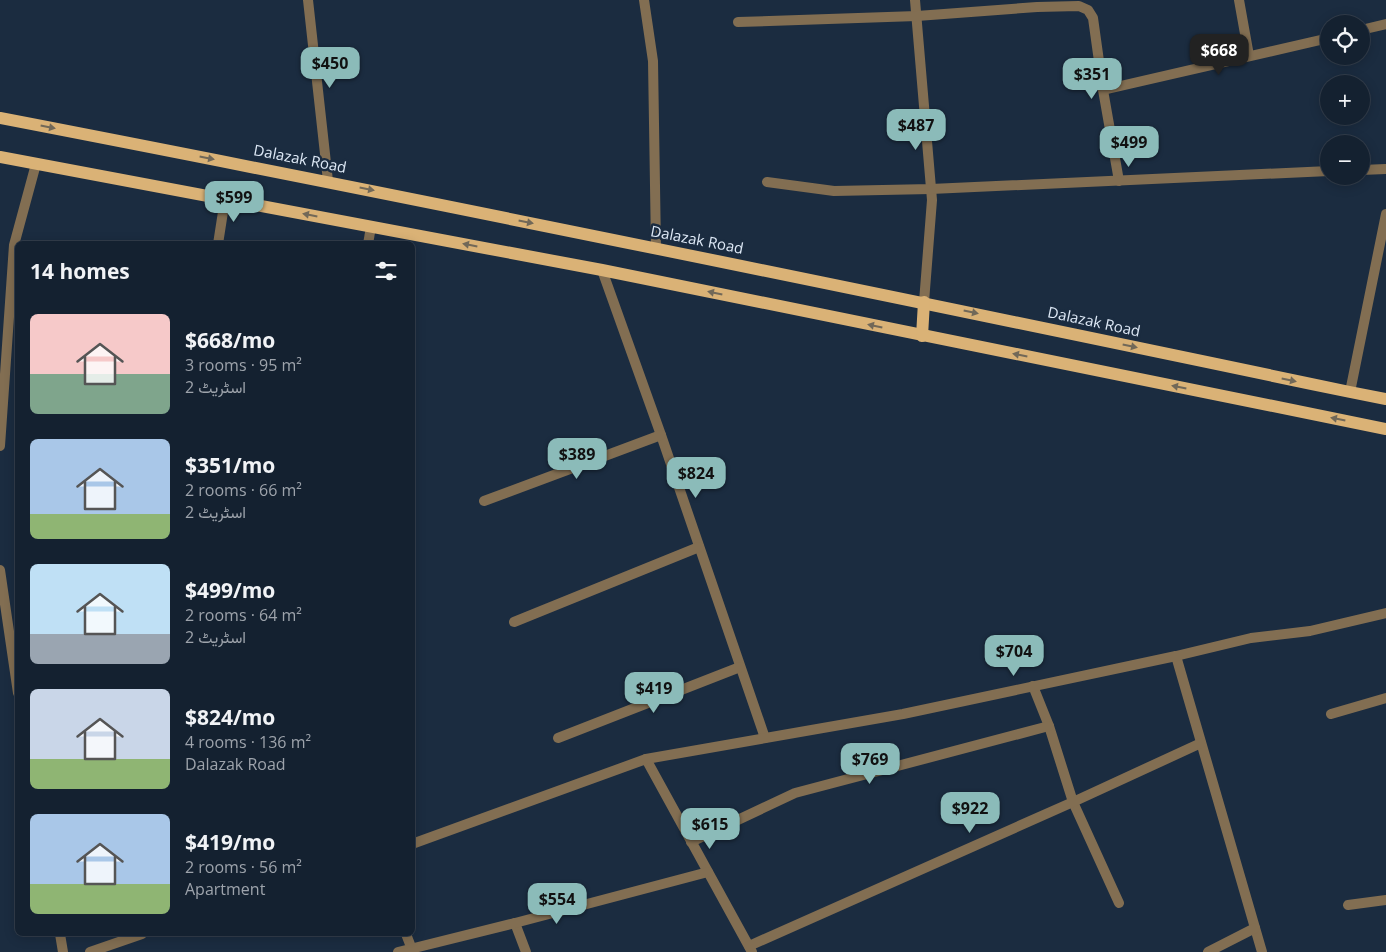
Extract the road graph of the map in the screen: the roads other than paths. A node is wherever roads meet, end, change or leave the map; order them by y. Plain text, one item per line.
1 (308, 0) edge
2 (644, 0) edge
3 (915, 0) edge
4 (1239, 0) edge
5 (917, 16) junction
6 (738, 22) dead end
7 (1386, 24) edge
8 (1370, 28) edge
9 (1320, 40) edge
10 (1249, 56) junction
11 (1103, 90) junction
12 (0, 118) edge
13 (0, 157) edge
14 (36, 164) junction
15 (1386, 169) edge
16 (1370, 170) edge
17 (1320, 171) edge
18 (328, 181) junction
19 (1119, 181) junction
20 (767, 182) dead end
21 (931, 189) junction
22 (225, 199) junction
23 (1386, 214) edge
24 (371, 227) junction
25 (1384, 237) edge
26 (15, 241) edge
27 (15, 241) edge
28 (218, 241) edge
29 (369, 241) edge
30 (656, 248) junction
31 (602, 270) junction
32 (924, 302) junction
33 (922, 336) junction
34 (1350, 392) junction
35 (1386, 399) edge
36 (1386, 429) edge
37 (661, 436) junction
38 (0, 446) edge
39 (484, 501) dead end
40 (699, 547) junction
41 (0, 570) edge
42 (1386, 612) edge
43 (514, 622) dead end
44 (1176, 656) junction
45 (740, 667) junction
46 (15, 672) edge
47 (1033, 686) junction
48 (1386, 698) edge
49 (1331, 714) dead end
50 (1049, 726) junction
51 (558, 738) dead end
52 (765, 738) junction
53 (1202, 743) junction
54 (646, 759) junction
55 (1073, 802) junction
56 (692, 842) junction
57 (415, 843) edge
58 (708, 872) junction
59 (1386, 900) edge
60 (1119, 903) dead end
61 (1348, 905) dead end
62 (515, 923) junction
63 (1255, 928) junction
64 (60, 936) edge
65 (136, 936) edge
66 (407, 936) edge
67 (750, 949) edge
68 (412, 950) edge
69 (63, 952) edge
70 (90, 952) edge
71 (398, 952) edge
72 (526, 952) edge
73 (1208, 952) edge
74 (1262, 952) edge

1 - 18 street
2 - 30 street
3 - 5 street
4 - 10 street
5 - 6 street
5 - 11 street
5 - 21 street
7 - 8 street
9 - 10 street
10 - 11 street
11 - 19 street
12 -> 18 main road, Dalazak Road
13 - 14 main road
14 - 22 main road
14 - 27 street
15 - 16 street
17 - 19 street
18 -> 30 main road, Dalazak Road
19 - 21 street
20 - 21 street
21 - 32 street
24 -> 22 main road
22 - 28 street
23 - 25 street
24 - 29 street
31 -> 24 main road
25 - 34 street
26 - 38 street
30 - 32 main road, Dalazak Road
33 -> 31 main road
31 - 37 street
32 - 33 main road
32 -> 34 main road, Dalazak Road
36 -> 33 main road
34 - 35 main road, Dalazak Road
37 - 39 street
37 - 40 street
40 - 43 street
40 - 45 street
41 - 46 street
42 - 44 street
44 - 47 street
44 - 53 street
45 - 51 street
45 - 52 street
47 - 50 street
47 - 52 street
48 - 49 street
50 - 55 street
50 - 56 street
52 - 54 street
53 - 55 street
53 - 63 street
54 - 56 street
54 - 57 street
55 - 60 street
55 - 67 street
56 - 58 street
58 - 62 street
58 - 67 street
59 - 61 street
62 - 68 street
62 - 72 street
63 - 73 street
63 - 74 street
64 - 69 street
65 - 70 street
66 - 68 street
68 - 71 street

